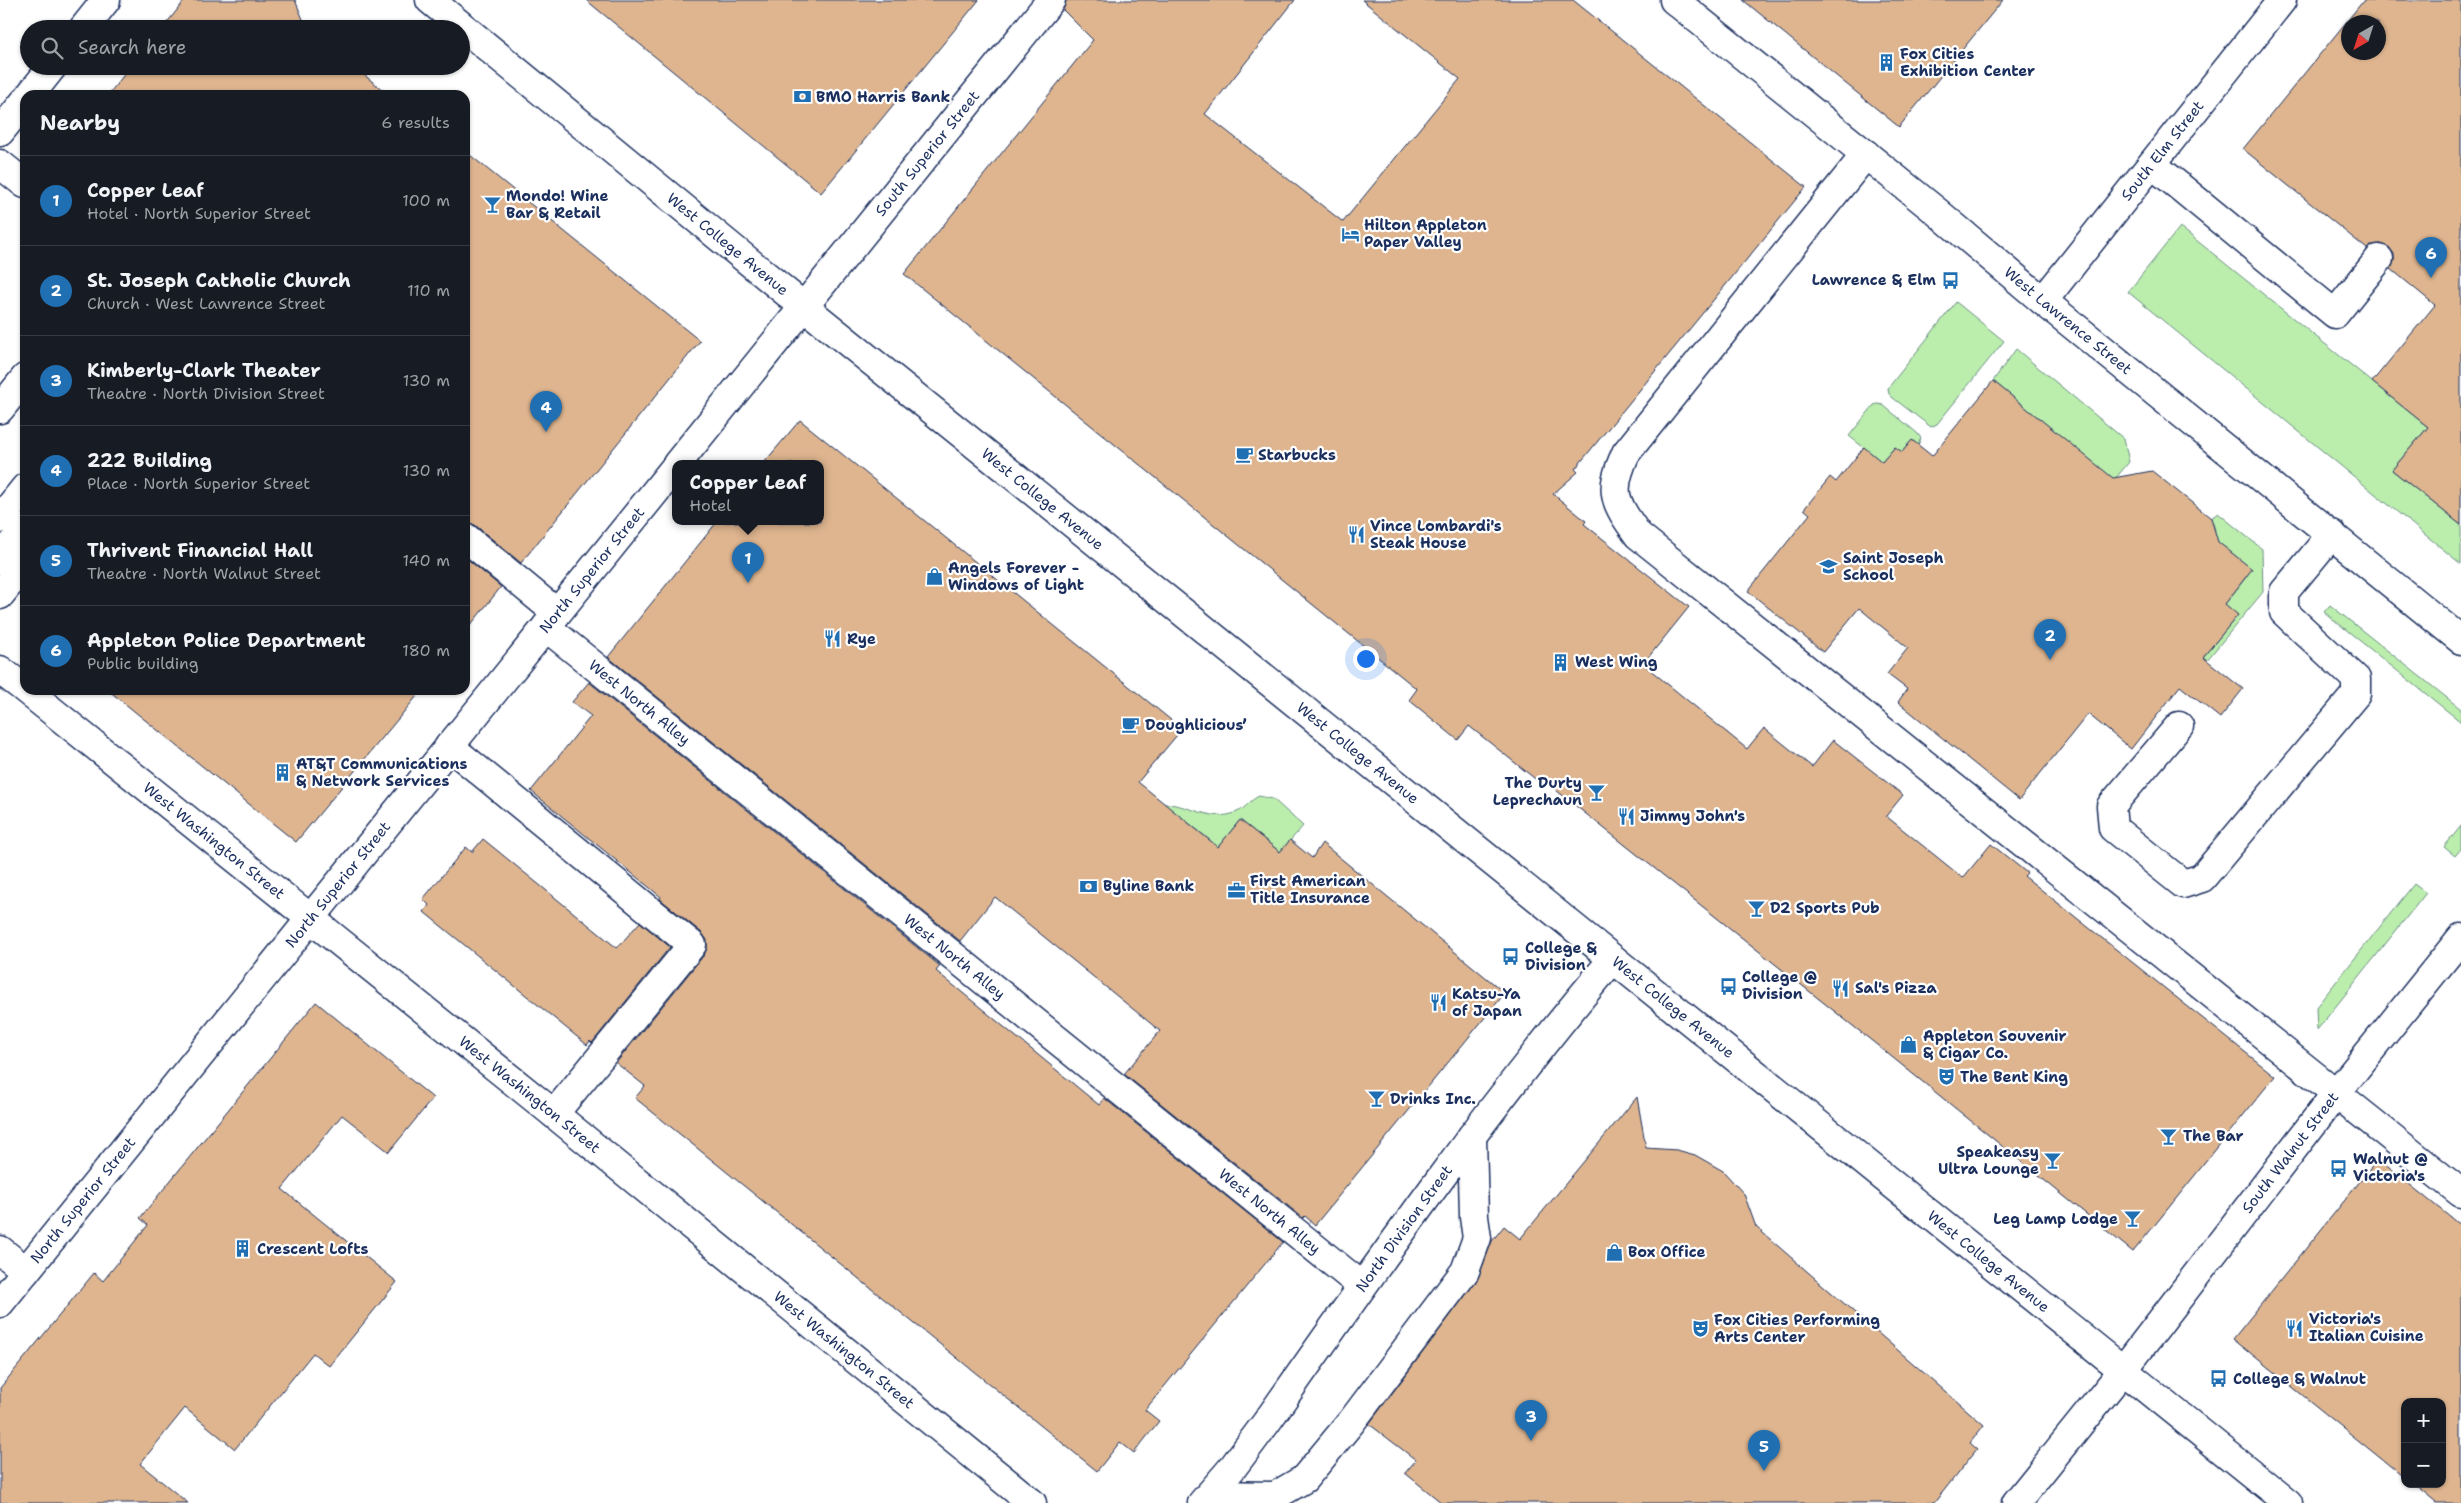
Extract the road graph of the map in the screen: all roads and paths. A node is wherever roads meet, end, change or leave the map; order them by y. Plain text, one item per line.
1 (106, 0) edge
2 (430, 0) edge
3 (1051, 0) edge
4 (1674, 0) edge
5 (2282, 0) edge
6 (90, 20) edge
7 (454, 20) edge
8 (470, 33) edge
9 (46, 75) edge
10 (34, 90) edge
11 (20, 107) edge
12 (0, 132) edge
13 (1866, 154) junction
14 (0, 164) edge
15 (2152, 164) junction
16 (20, 180) edge
17 (2379, 259) dead end
18 (2043, 301) junction
19 (803, 306) junction
20 (20, 384) edge
21 (0, 409) edge
22 (680, 460) edge
23 (672, 470) edge
24 (20, 494) edge
25 (0, 519) edge
26 (20, 534) edge
27 (2332, 534) junction
28 (470, 542) edge
29 (0, 560) edge
30 (20, 570) edge
31 (0, 595) edge
32 (551, 620) junction
33 (2461, 640) edge
34 (0, 670) edge
35 (20, 686) edge
36 (31, 695) edge
37 (2179, 726) dead end
38 (449, 746) junction
39 (310, 918) junction
40 (2459, 944) edge
41 (1613, 959) junction
42 (2337, 1092) junction
43 (554, 1114) junction
44 (1472, 1136) junction
45 (2461, 1193) edge
46 (0, 1250) edge
47 (26, 1271) junction
48 (1362, 1286) junction
49 (0, 1303) edge
50 (2124, 1369) junction
51 (1206, 1499) edge
52 (1032, 1503) edge
53 (2016, 1503) edge
54 (2288, 1503) edge

1 - 6 street
2 - 7 street, West College Avenue
3 - 19 street, South Superior Street
4 - 13 street, West Lawrence Street
5 - 15 street, South Elm Street
8 - 19 street, West College Avenue
9 - 10 street
11 - 12 street
13 - 18 street, West Lawrence Street
13 - 42 street
14 - 16 street
15 - 17 street
15 - 18 street, South Elm Street
18 - 27 street, West Lawrence Street
19 - 22 street, North Superior Street
19 - 41 street, West College Avenue
20 - 21 street
23 - 32 street, North Superior Street
24 - 25 street
26 - 29 street
27 - 33 street, West Lawrence Street
27 - 37 street
28 - 32 street, West North Alley
30 - 31 street
32 - 38 street, North Superior Street
32 - 48 street, West North Alley
34 - 35 street, West Washington Street
36 - 39 street, West Washington Street
38 - 39 street, North Superior Street
38 - 43 street
39 - 43 street, West Washington Street
39 - 47 street, North Superior Street
40 - 42 street, South Walnut Street
41 - 44 street, North Division Street
41 - 50 street, West College Avenue
42 - 45 street
42 - 50 street, South Walnut Street
43 - 52 street, West Washington Street
44 - 48 street, North Division Street
44 - 51 street
46 - 47 street
47 - 49 street, North Superior Street
48 - 51 street, North Division Street
50 - 53 street, South Walnut Street
50 - 54 street, West College Avenue

